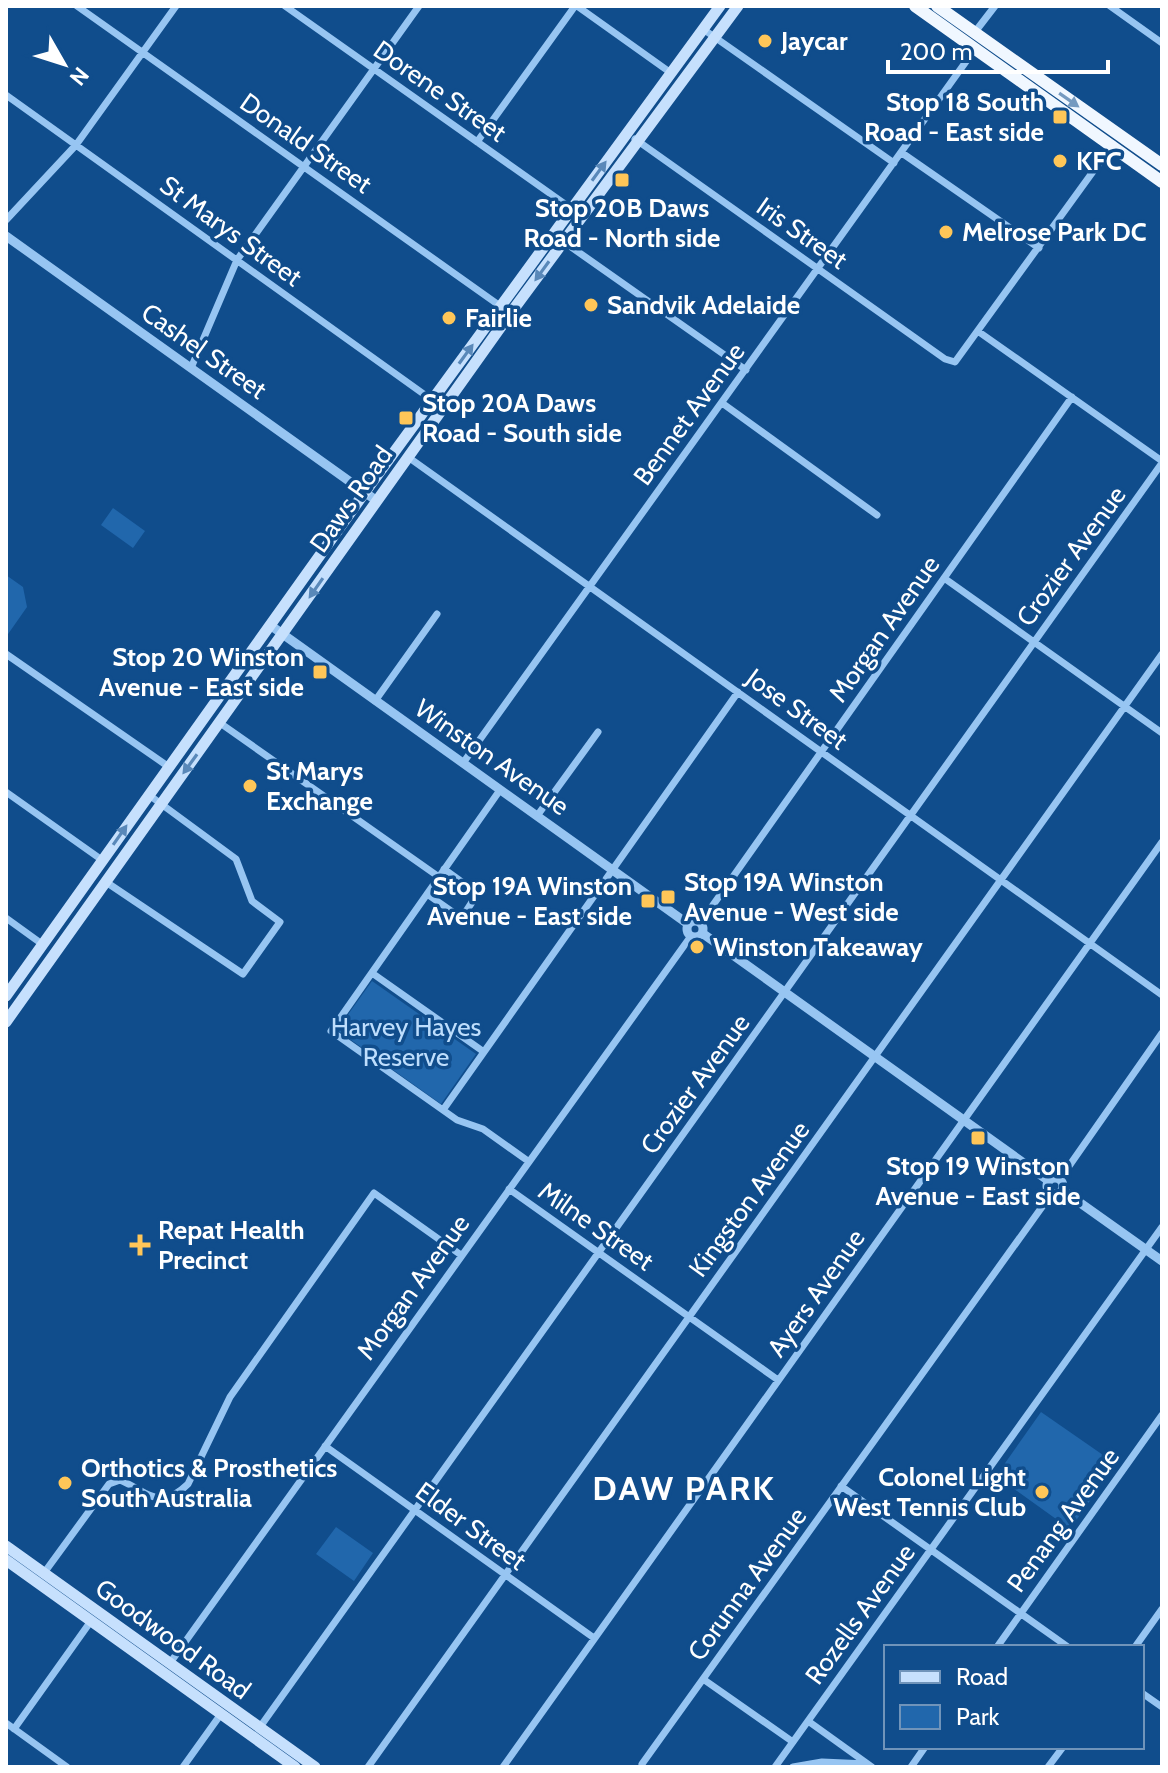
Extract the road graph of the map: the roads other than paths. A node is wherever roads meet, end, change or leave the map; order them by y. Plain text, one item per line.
1 (77, 6) edge
2 (176, 6) edge
3 (285, 6) edge
4 (419, 6) edge
5 (720, 6) edge
6 (738, 6) edge
7 (915, 6) edge
8 (937, 6) edge
9 (995, 6) edge
10 (1110, 6) edge
11 (581, 7) edge
12 (297, 9) edge
13 (703, 29) junction
14 (975, 32) junction
15 (715, 37) junction
16 (1162, 43) edge
17 (975, 49) junction
18 (142, 52) junction
19 (373, 69) junction
20 (671, 73) junction
21 (6, 95) edge
22 (627, 133) junction
23 (1116, 141) junction
24 (477, 142) junction
25 (640, 142) junction
26 (76, 145) junction
27 (902, 153) junction
28 (894, 163) junction
29 (1162, 165) edge
30 (303, 166) junction
31 (1162, 182) edge
32 (572, 209) junction
33 (6, 220) edge
34 (6, 233) edge
35 (564, 242) junction
36 (1039, 248) junction
37 (237, 260) junction
38 (819, 269) junction
39 (505, 310) junction
40 (979, 332) junction
41 (191, 368) junction
42 (746, 370) junction
43 (1072, 397) junction
44 (432, 400) junction
45 (722, 403) junction
46 (408, 457) junction
47 (1162, 462) edge
48 (365, 492) junction
49 (377, 501) junction
50 (877, 515) dead end
51 (944, 578) junction
52 (590, 586) junction
53 (437, 614) dead end
54 (270, 625) junction
55 (283, 635) junction
56 (1034, 642) junction
57 (6, 654) edge
58 (1162, 654) edge
59 (738, 692) junction
60 (375, 701) junction
61 (1125, 706) junction
62 (220, 723) junction
63 (598, 732) dead end
64 (1162, 733) edge
65 (821, 752) junction
66 (463, 763) junction
67 (169, 767) junction
68 (500, 790) junction
69 (6, 792) edge
70 (149, 795) junction
71 (161, 804) junction
72 (911, 815) junction
73 (537, 816) junction
74 (1162, 842) edge
75 (102, 860) junction
76 (444, 869) junction
77 (611, 869) junction
78 (439, 877) junction
79 (1001, 880) junction
80 (106, 882) junction
81 (427, 894) junction
82 (6, 918) edge
83 (701, 922) junction
84 (688, 924) junction
85 (70, 933) junction
86 (702, 933) junction
87 (691, 936) junction
88 (1090, 943) junction
89 (42, 944) junction
90 (44, 969) junction
91 (372, 973) junction
92 (784, 992) junction
93 (1162, 995) edge
94 (6, 996) edge
95 (6, 1022) edge
96 (1162, 1033) edge
97 (484, 1052) junction
98 (875, 1057) junction
99 (443, 1110) junction
100 (963, 1120) junction
101 (528, 1161) junction
102 (1060, 1179) junction
103 (1049, 1181) junction
104 (509, 1189) junction
105 (1057, 1192) junction
106 (1162, 1227) edge
107 (1146, 1250) junction
108 (599, 1253) junction
109 (461, 1255) junction
110 (1162, 1261) edge
111 (689, 1317) junction
112 (778, 1380) junction
113 (1162, 1415) edge
114 (325, 1446) junction
115 (841, 1486) junction
116 (415, 1510) junction
117 (6, 1546) edge
118 (931, 1550) junction
119 (6, 1560) edge
120 (44, 1573) junction
121 (27, 1575) junction
122 (505, 1575) junction
123 (46, 1589) junction
124 (1162, 1609) edge
125 (1020, 1614) junction
126 (91, 1621) junction
127 (594, 1638) junction
128 (998, 1645) edge
129 (1065, 1645) edge
130 (1136, 1645) edge
131 (170, 1663) junction
132 (152, 1665) junction
133 (703, 1679) junction
134 (172, 1680) junction
135 (1144, 1694) edge
136 (1162, 1707) edge
137 (221, 1714) junction
138 (808, 1721) junction
139 (6, 1723) edge
140 (260, 1727) junction
141 (14, 1729) junction
142 (793, 1742) junction
143 (924, 1749) edge
144 (1062, 1749) edge
145 (643, 1766) edge
146 (870, 1766) edge
147 (67, 1767) edge
148 (183, 1767) edge
149 (295, 1767) edge
150 (315, 1767) edge
151 (368, 1767) edge
152 (503, 1767) edge
153 (775, 1767) edge
154 (793, 1767) edge
155 (911, 1767) edge
156 (1048, 1767) edge

1 - 18 street, Donald Street
2 - 18 street
3 - 12 street, Dorene Street
4 - 19 street
5 - 13 main road, Daws Road
6 - 15 main road, Daws Road
7 - 17 highway
8 - 14 highway
9 - 14 street
10 - 16 street
11 - 20 street
11 - 24 street
12 - 19 street, Dorene Street
13 - 15 street
13 - 20 main road, Daws Road
14 -> 23 highway
15 - 25 main road, Daws Road
15 - 28 street
17 - 23 highway
17 - 27 street, Bennet Avenue
18 - 26 street
18 - 30 street, Donald Street
19 - 24 street, Dorene Street
19 - 30 street
20 - 22 main road, Daws Road
21 - 26 street, St Marys Street
22 - 25 street, Iris Street
32 -> 22 main road, Daws Road
23 - 29 highway
23 - 31 highway
23 - 36 street
24 - 32 street, Dorene Street
25 - 35 main road, Daws Road
25 - 38 street, Iris Street
26 - 33 street
26 - 37 street, St Marys Street
27 - 28 street, Bennet Avenue
27 - 36 street
28 - 38 street, Bennet Avenue
30 - 37 street
30 - 39 street, Donald Street
32 - 39 main road, Daws Road
34 - 41 street, Cashel Street
35 -> 39 main road, Daws Road
35 - 42 street
36 - 40 street
37 - 41 street
37 - 44 street, St Marys Street
38 - 40 street, Iris Street
38 - 42 street, Bennet Avenue
44 -> 39 main road, Daws Road
39 - 46 main road, Daws Road
40 - 43 street
41 - 48 street, Cashel Street
42 - 45 street, Bennet Avenue
43 - 47 street
43 - 51 street, Morgan Avenue
44 - 48 main road, Daws Road
45 - 50 street
45 - 52 street, Bennet Avenue
46 - 49 main road, Daws Road
46 - 52 street, Jose Street
47 - 56 street, Crozier Avenue
48 - 49 street, Cashel Street
48 - 54 main road, Daws Road
49 -> 55 main road, Daws Road
51 - 56 street
51 - 65 street, Morgan Avenue
52 - 59 street, Jose Street
52 - 66 street, Bennet Avenue
53 - 60 street
54 - 55 street, Winston Avenue
54 - 67 main road, Daws Road
55 - 60 street, Winston Avenue
55 - 62 main road, Daws Road
56 - 61 street
56 - 72 street, Crozier Avenue
57 - 67 street
58 - 61 street, Kingston Avenue
59 - 65 street, Jose Street
59 - 77 street
60 - 66 street, Winston Avenue
61 - 64 street
61 - 79 street, Kingston Avenue
62 -> 71 main road, Daws Road
62 - 78 street
63 - 73 street
65 - 72 street, Jose Street
65 - 83 street, Morgan Avenue
66 - 68 street, Winston Avenue
67 - 70 main road, Daws Road
68 - 73 street, Winston Avenue
68 - 76 street
69 - 75 street
70 - 71 street
75 -> 70 main road, Daws Road
71 - 80 main road, Daws Road
71 - 80 street
72 - 79 street, Jose Street
72 - 92 street, Crozier Avenue
73 - 77 street, Winston Avenue
74 - 88 street, Ayers Avenue
75 - 89 main road, Daws Road
76 - 78 street
76 - 81 street
77 - 84 street, Winston Avenue
77 - 97 street
78 - 81 street
79 - 88 street, Jose Street
79 - 98 street, Kingston Avenue
80 - 85 main road, Daws Road
81 - 91 street
82 - 89 street
83 - 84 street
83 - 86 street
84 - 87 street
85 - 89 main road
85 - 90 main road, Daws Road
86 - 87 street
86 - 92 street
87 - 101 street, Morgan Avenue
88 - 93 street, Jose Street
88 - 100 street, Ayers Avenue
89 - 90 main road
89 - 94 main road, Daws Road
90 - 95 main road, Daws Road
91 - 97 street
91 - 99 street
92 - 98 street
92 - 108 street, Crozier Avenue
96 - 102 street
97 - 99 street
98 - 100 street
98 - 111 street, Kingston Avenue
99 - 101 street
100 - 103 street
100 - 112 street, Ayers Avenue
101 - 104 street, Morgan Avenue
102 - 103 street
102 - 105 street
103 - 105 street
104 - 108 street, Milne Street
104 - 109 street, Morgan Avenue
105 - 107 street
105 - 115 street, Corunna Avenue
106 - 107 street, Rozells Avenue
107 - 110 street
107 - 118 street, Rozells Avenue
108 - 111 street, Milne Street
108 - 116 street, Crozier Avenue
109 - 114 street, Morgan Avenue
109 - 120 street
111 - 112 street, Milne Street
111 - 122 street, Kingston Avenue
112 - 127 street, Ayers Avenue
113 - 125 street, Penang Avenue
114 - 116 street, Elder Street
114 - 131 street, Morgan Avenue
115 - 118 street
115 - 133 street, Corunna Avenue
116 - 122 street, Elder Street
116 - 140 street, Crozier Avenue
117 - 120 main road, Goodwood Road
118 - 125 street
118 - 138 street, Rozells Avenue
119 - 121 main road, Goodwood Road
120 - 121 main road
120 - 123 main road
120 - 131 main road, Goodwood Road
121 - 123 main road, Goodwood Road
122 - 127 street, Elder Street
122 - 151 street, Kingston Avenue
123 - 126 main road, Goodwood Road
124 - 130 street
125 - 128 street, Penang Avenue
125 - 129 street
126 - 132 main road, Goodwood Road
126 - 141 street
127 - 152 street, Ayers Avenue
131 - 132 main road
131 - 134 main road
131 - 140 main road, Goodwood Road
132 - 134 main road, Goodwood Road
133 - 142 street
133 - 145 street, Corunna Avenue
134 - 137 main road, Goodwood Road
135 - 136 street
137 - 148 street
137 - 149 main road, Goodwood Road
138 - 142 street, Rozells Avenue
138 - 146 street
139 - 141 street
140 - 150 main road, Goodwood Road
141 - 147 street
142 - 153 street, Rozells Avenue
143 - 155 street
144 - 156 street
146 - 154 street

